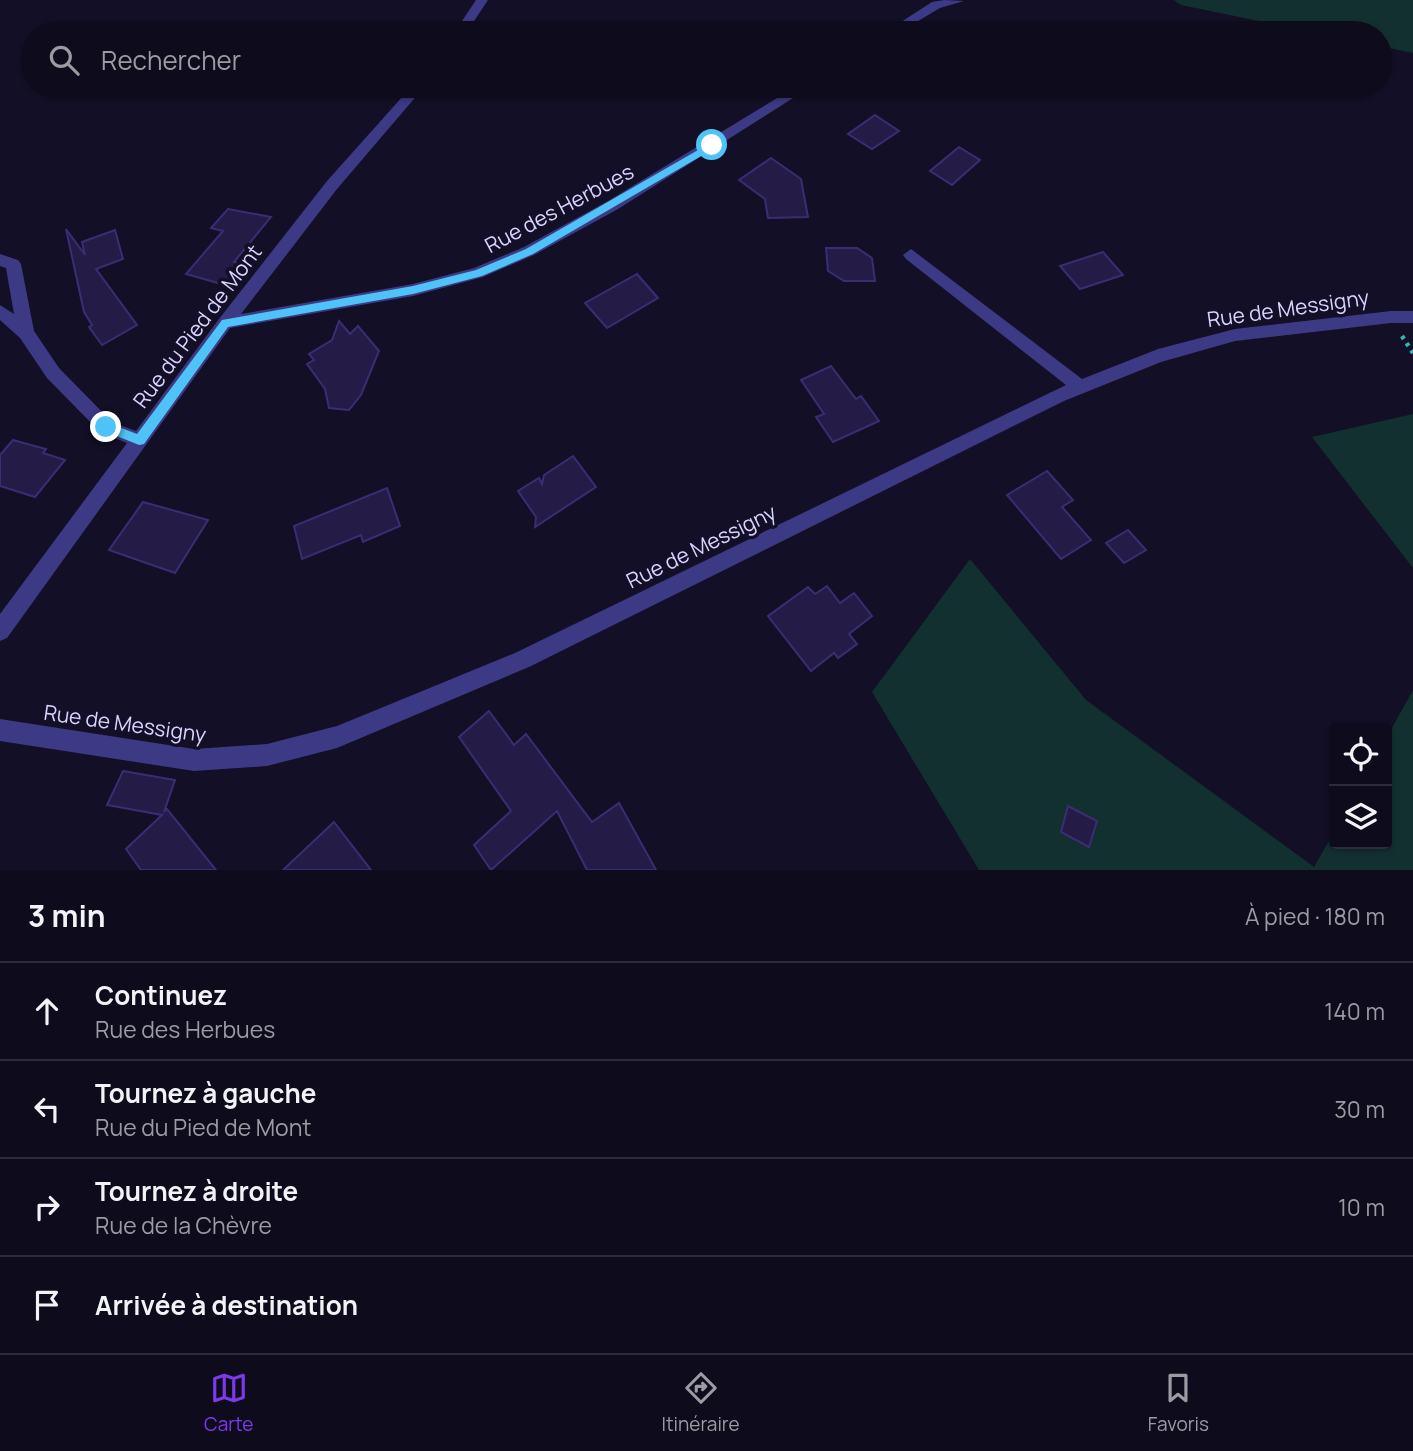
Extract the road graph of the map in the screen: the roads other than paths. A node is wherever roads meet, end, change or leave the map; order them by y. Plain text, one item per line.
1 (482, 0) edge
2 (958, 1) edge
3 (468, 21) edge
4 (910, 21) edge
5 (408, 98) edge
6 (786, 98) edge
7 (911, 255) dead end
8 (0, 260) edge
9 (0, 311) edge
10 (1413, 317) edge
11 (225, 323) junction
12 (26, 333) junction
13 (1080, 387) junction
14 (139, 440) junction
15 (0, 631) edge
16 (0, 730) edge

1 - 3 street
2 - 4 street
5 - 11 street, Rue du Pied de Mont
6 - 11 street, Rue des Herbues
7 - 13 street
8 - 12 street
9 - 12 street
10 - 13 street, Rue de Messigny
11 - 14 street, Rue du Pied de Mont
12 - 14 street
13 - 16 street, Rue de Messigny
14 - 15 street, Rue du Pied de Mont

